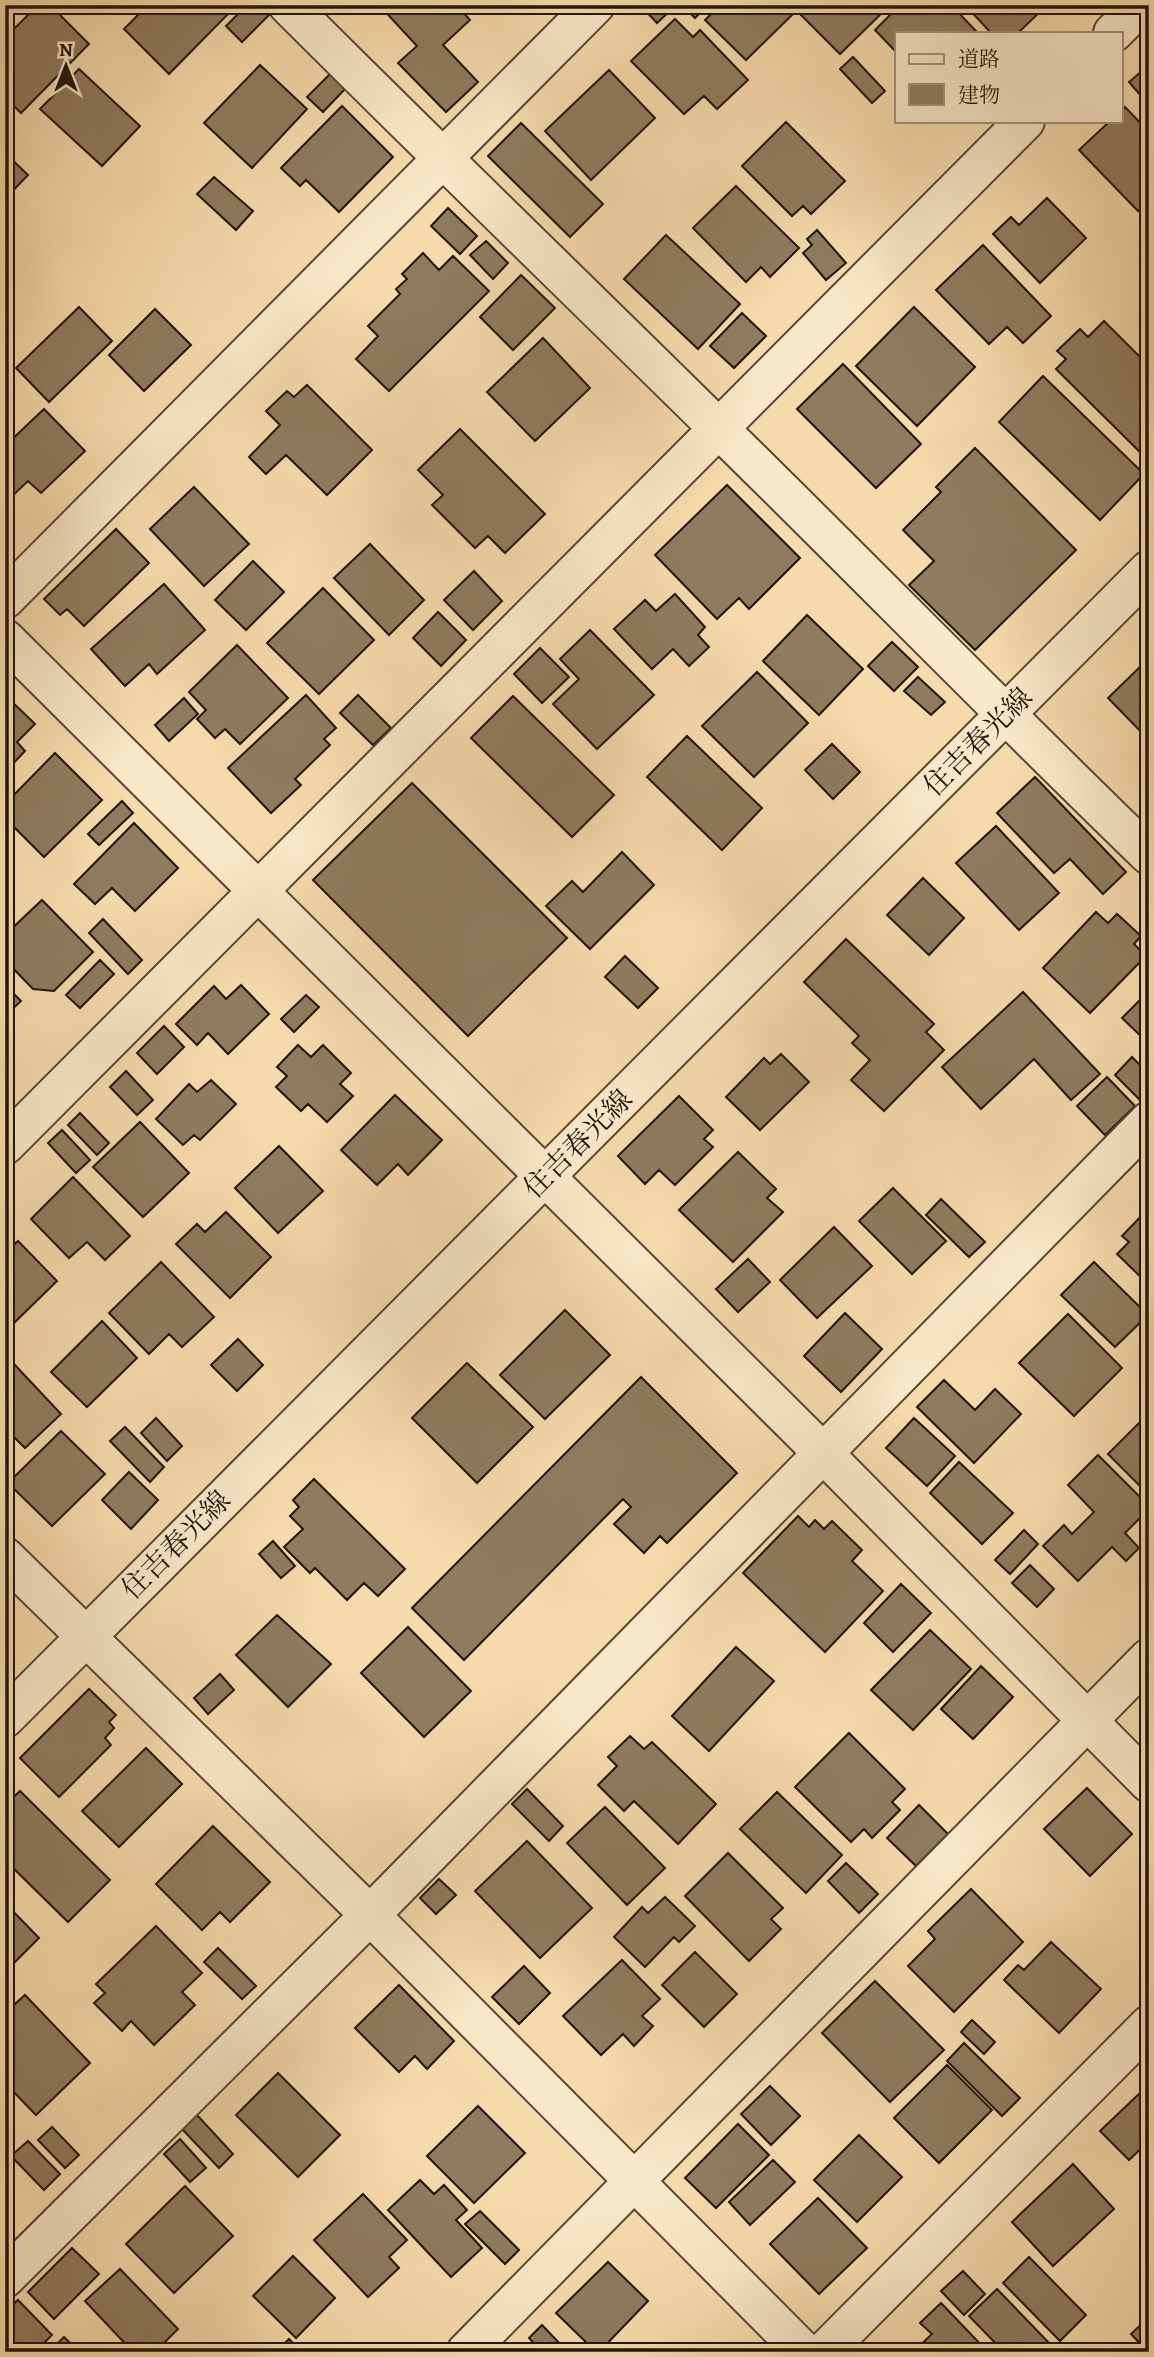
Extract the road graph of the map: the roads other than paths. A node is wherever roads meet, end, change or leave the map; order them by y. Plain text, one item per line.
1 (288, 5) edge
2 (595, 5) edge
3 (1141, 5) edge
4 (1114, 32) edge
5 (1024, 122) edge
6 (442, 159) junction
7 (719, 428) junction
8 (1149, 569) edge
9 (5, 599) edge
10 (5, 639) edge
11 (1005, 715) junction
12 (1149, 855) edge
13 (257, 893) junction
14 (1149, 1121) edge
15 (5, 1145) edge
16 (544, 1178) junction
17 (822, 1452) junction
18 (5, 1557) edge
19 (86, 1635) junction
20 (1149, 1658) edge
21 (5, 1718) edge
22 (1087, 1722) junction
23 (1149, 1783) edge
24 (370, 1915) junction
25 (1149, 2025) edge
26 (634, 2181) junction
27 (5, 2278) edge
28 (466, 2352) edge
29 (804, 2352) edge
30 (824, 2352) edge

1 - 6 street
2 - 6 street
3 - 4 street
5 - 7 street
6 - 7 street
6 - 9 street
7 - 11 street
7 - 13 street
8 - 11 street, 住吉春光線
10 - 13 street
11 - 12 street
11 - 16 street, 住吉春光線
13 - 15 street
13 - 16 street
14 - 17 street
16 - 17 street
16 - 19 street, 住吉春光線
17 - 22 street
17 - 24 street
18 - 19 street
19 - 21 street, 住吉春光線
19 - 24 street
20 - 22 street
22 - 23 street
22 - 26 street
24 - 26 street
24 - 27 street
25 - 30 street
26 - 28 street
26 - 29 street

